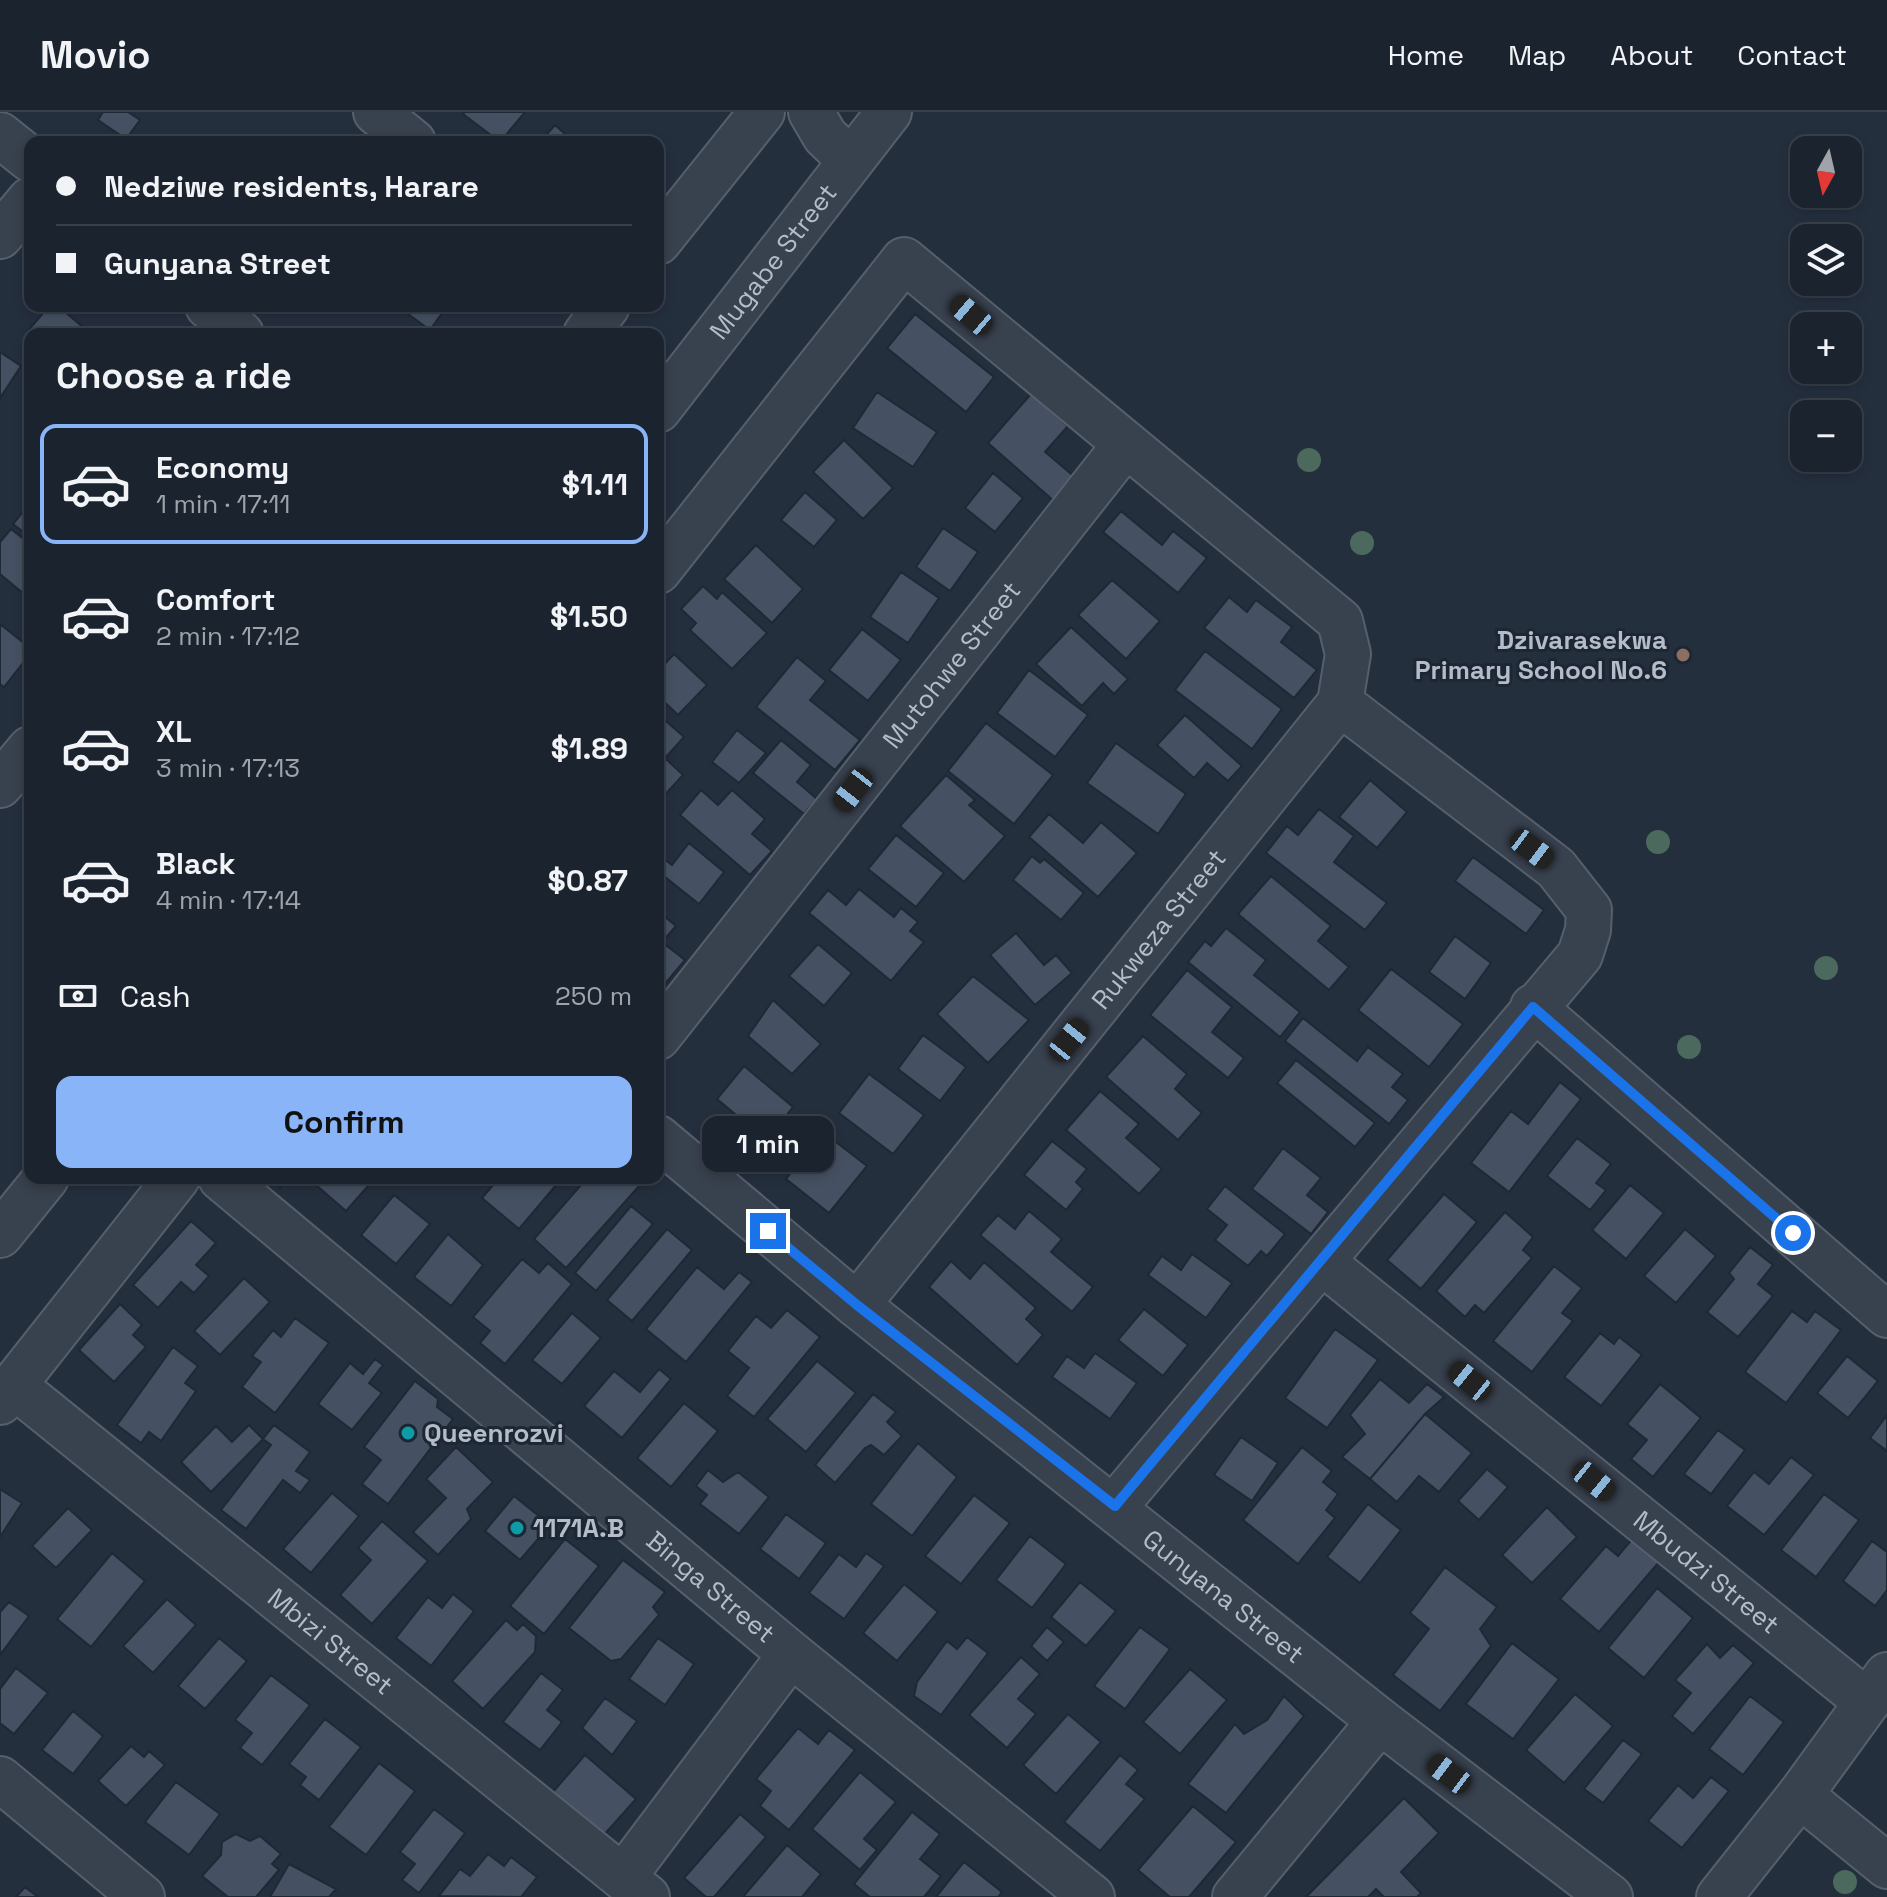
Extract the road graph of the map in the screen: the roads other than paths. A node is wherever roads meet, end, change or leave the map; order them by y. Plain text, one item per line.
1 (376, 112) edge
2 (762, 112) edge
3 (811, 112) edge
4 (889, 112) edge
5 (0, 135) edge
6 (406, 136) edge
7 (24, 154) edge
8 (850, 160) junction
9 (24, 207) edge
10 (664, 234) edge
11 (0, 236) edge
12 (215, 312) edge
13 (234, 328) edge
14 (664, 402) edge
15 (1126, 444) junction
16 (664, 563) edge
17 (1340, 703) junction
18 (24, 756) edge
19 (0, 785) edge
20 (1533, 1007) junction
21 (664, 1029) edge
22 (664, 1143) edge
23 (41, 1184) edge
24 (172, 1184) edge
25 (228, 1184) edge
26 (0, 1235) edge
27 (1322, 1262) junction
28 (857, 1305) junction
29 (1887, 1315) edge
30 (6, 1393) edge
31 (1115, 1506) junction
32 (791, 1654) junction
33 (1876, 1688) edge
34 (1380, 1721) junction
35 (0, 1779) edge
36 (1800, 1795) junction
37 (1887, 1866) edge
38 (636, 1886) edge
39 (142, 1897) edge
40 (1092, 1897) edge
41 (1235, 1897) edge
42 (1610, 1897) edge
43 (1719, 1897) edge

1 - 6 street
2 - 10 street
3 - 8 street
4 - 8 street, Mugabe Street
5 - 7 street
8 - 14 street, Mugabe Street
9 - 11 street
12 - 13 street
15 - 16 street
15 - 17 street
15 - 21 street, Mutohwe Street
17 - 20 street
17 - 28 street, Rukweza Street
18 - 19 street
20 - 27 street
20 - 29 street
22 - 28 street, Gunyana Street
23 - 26 street
24 - 30 street
25 - 32 street, Binga Street
27 - 31 street
27 - 33 street, Mbudzi Street
28 - 31 street, Gunyana Street
30 - 38 street, Mbizi Street
31 - 34 street, Gunyana Street
32 - 38 street
32 - 40 street, Binga Street
33 - 36 street
34 - 41 street
34 - 42 street, Gunyana Street
35 - 39 street
36 - 37 street
36 - 43 street

